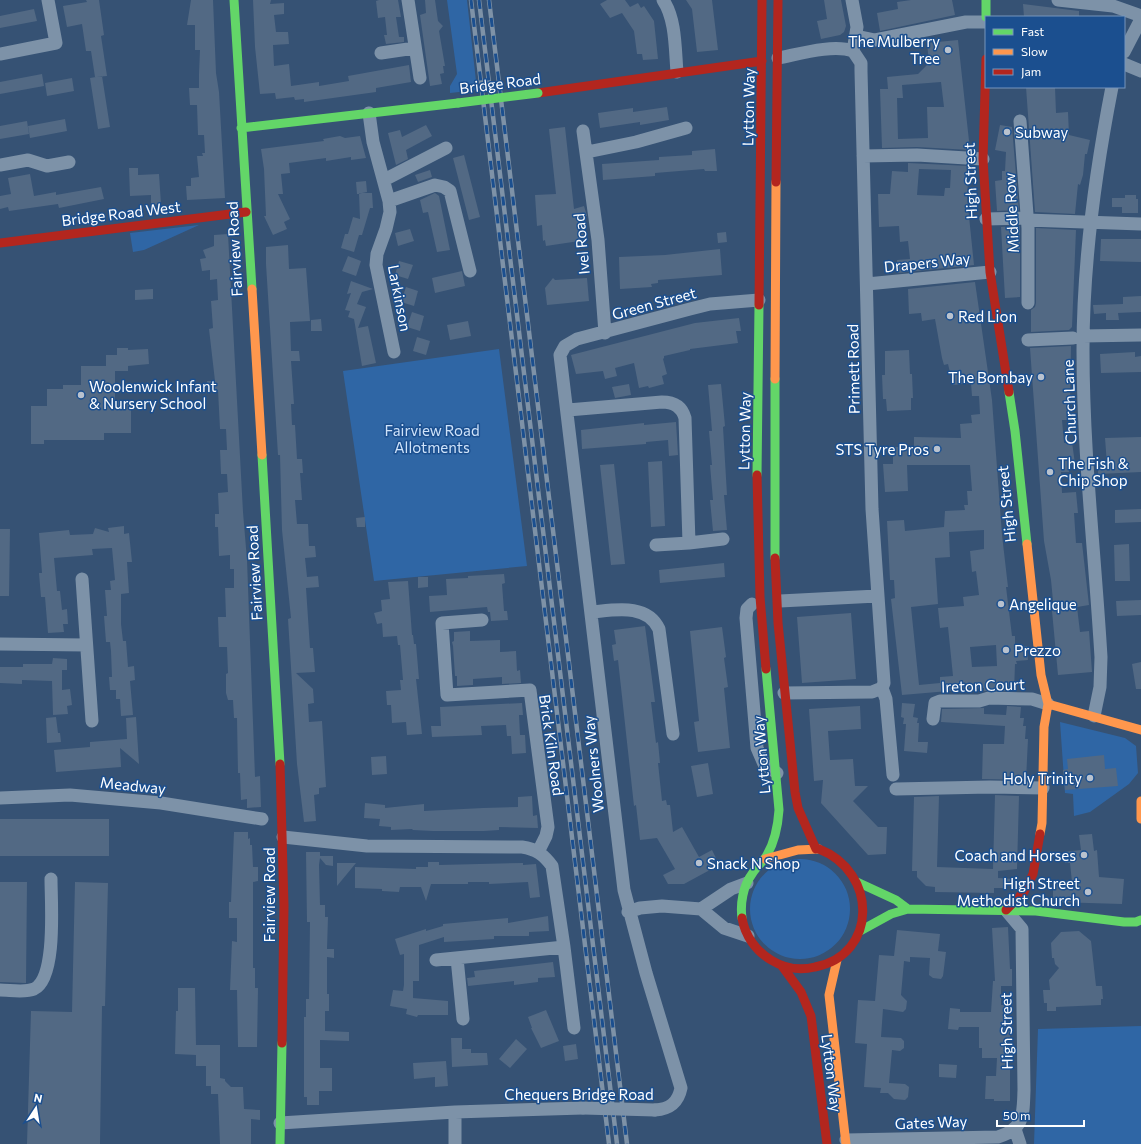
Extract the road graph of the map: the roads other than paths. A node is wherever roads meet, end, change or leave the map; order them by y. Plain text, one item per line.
1 (48, 0) edge
2 (234, 0) edge
3 (408, 0) edge
4 (663, 0) edge
5 (762, 0) edge
6 (778, 0) edge
7 (852, 0) edge
8 (986, 0) edge
9 (1058, 0) edge
10 (986, 16) edge
11 (1141, 16) edge
12 (1141, 19) edge
13 (985, 22) edge
14 (856, 36) junction
15 (415, 48) junction
16 (1125, 50) edge
17 (853, 51) junction
18 (381, 53) dead end
19 (0, 54) edge
20 (778, 58) junction
21 (762, 61) junction
22 (1125, 64) edge
23 (1141, 71) edge
24 (677, 72) junction
25 (420, 78) dead end
26 (985, 88) edge
27 (1112, 88) edge
28 (369, 113) junction
29 (1020, 121) dead end
30 (241, 128) junction
31 (686, 128) dead end
32 (583, 131) dead end
33 (446, 148) dead end
34 (587, 152) junction
35 (864, 156) junction
36 (983, 159) junction
37 (69, 162) dead end
38 (0, 165) edge
39 (384, 180) junction
40 (389, 201) junction
41 (246, 212) junction
42 (986, 219) junction
43 (1027, 219) junction
44 (1090, 222) junction
45 (1141, 224) edge
46 (0, 243) edge
47 (470, 271) dead end
48 (990, 272) junction
49 (866, 284) junction
50 (759, 300) junction
51 (1028, 304) dead end
52 (605, 333) junction
53 (1141, 335) edge
54 (1078, 337) junction
55 (1028, 340) dead end
56 (562, 349) joint
57 (394, 352) dead end
58 (568, 410) junction
59 (723, 540) dead end
60 (689, 543) junction
61 (656, 545) dead end
62 (82, 579) dead end
63 (877, 596) junction
64 (780, 601) dead end
65 (752, 604) dead end
66 (592, 612) junction
67 (482, 620) dead end
68 (0, 644) edge
69 (86, 645) junction
70 (882, 688) junction
71 (784, 693) junction
72 (1048, 704) junction
73 (1094, 716) junction
74 (933, 719) dead end
75 (92, 721) dead end
76 (1141, 730) edge
77 (673, 734) dead end
78 (777, 773) junction
79 (893, 775) dead end
80 (1043, 788) junction
81 (896, 789) dead end
82 (0, 798) edge
83 (1141, 801) edge
84 (262, 819) dead end
85 (1141, 819) edge
86 (283, 837) junction
87 (816, 849) junction
88 (538, 852) junction
89 (765, 859) junction
90 (51, 879) dead end
91 (857, 882) junction
92 (747, 883) junction
93 (701, 909) junction
94 (908, 909) junction
95 (1006, 910) junction
96 (1036, 911) junction
97 (628, 912) junction
98 (1141, 920) edge
99 (1022, 930) junction
100 (860, 931) junction
101 (748, 936) junction
102 (564, 947) junction
103 (457, 958) junction
104 (436, 960) dead end
105 (837, 960) junction
106 (782, 966) junction
107 (0, 990) edge
108 (463, 1019) dead end
109 (574, 1028) dead end
110 (455, 1112) junction
111 (280, 1122) junction
112 (1015, 1129) junction
113 (846, 1142) edge
114 (280, 1144) edge
115 (455, 1144) edge
116 (827, 1144) edge
117 (1020, 1144) edge

1 - 19 street
2 - 30 street, Fairview Road
3 - 15 street
4 - 24 street
5 - 21 street, Lytton Way
6 - 20 street, Lytton Way
7 - 14 street
8 - 10 street
9 - 11 street
12 - 16 street
13 - 14 street
14 - 17 street
15 - 18 street
15 - 25 street
17 - 20 street
17 - 35 street, Primett Road
20 - 71 street, Lytton Way
21 - 24 street, Bridge Road
21 - 50 street, Lytton Way
22 - 23 street
24 - 28 street, Bridge Road, bridge
26 - 36 street, High Street
27 - 44 street, Church Lane
28 - 30 street, Bridge Road
28 - 39 street, Larkinson
29 - 43 street, Middle Row
30 - 41 street, Fairview Road
31 - 34 street
32 - 34 street, Ivel Road
33 - 39 street
34 - 52 street, Ivel Road
35 - 36 street
35 - 49 street, Primett Road
36 - 42 street, High Street
37 - 38 street
39 - 40 street, Larkinson
40 - 47 street
40 - 57 street, Larkinson
41 - 46 street, Bridge Road West
41 - 86 street, Fairview Road
42 - 43 street
42 - 48 street, High Street
43 - 44 street
43 - 51 street, Middle Row
44 - 45 street
44 - 54 street, Church Lane
48 - 49 street, Drapers Way
48 - 72 street, High Street
49 - 63 street, Primett Road
50 - 52 street, Green Street
50 - 78 street, Lytton Way
52 - 56 street, Green Street
53 - 54 street
54 - 55 street
54 - 73 street, Church Lane
56 - 58 street, Woolners Way
58 - 60 street
58 - 66 street, Woolners Way
59 - 60 street
60 - 61 street
62 - 69 street
63 - 64 street
63 - 70 street, Primett Road
65 - 78 street
66 - 77 street
66 - 97 street, Woolners Way
67 - 88 street, Brick Kiln Road
68 - 69 street
69 - 75 street
70 - 71 street
70 - 79 street, Primett Road
71 - 87 street, Lytton Way
72 - 73 street
72 - 74 street, Ireton Court
72 - 80 street, High Street
73 - 76 street
78 - 89 street, Lytton Way
80 - 81 street
80 - 95 street, High Street
82 - 84 street, Meadway
83 - 85 street
86 - 88 street
86 - 111 street, Fairview Road
87 - 89 street, Lytton Way
87 - 91 street, Lytton Way
88 - 102 street
89 - 92 street, Lytton Way
90 - 107 street
91 - 94 street
91 - 100 street, Lytton Way
92 - 93 street
92 - 101 street, Lytton Way
93 - 97 street
93 - 101 street
94 - 95 street
94 - 100 street
95 - 96 street
95 - 99 street
96 - 98 street
96 - 99 street
97 - 110 street, Chequers Bridge Road, bridge
99 - 112 street, High Street
100 - 105 street, Lytton Way
101 - 106 street, Lytton Way
102 - 103 street
102 - 109 street
103 - 104 street
103 - 108 street
105 - 106 street, Lytton Way
105 - 113 street, Lytton Way
106 - 116 street, Lytton Way
110 - 111 street, Chequers Bridge Road
110 - 115 street
111 - 114 street, Fairview Road
112 - 113 street, Gates Way
112 - 117 street

